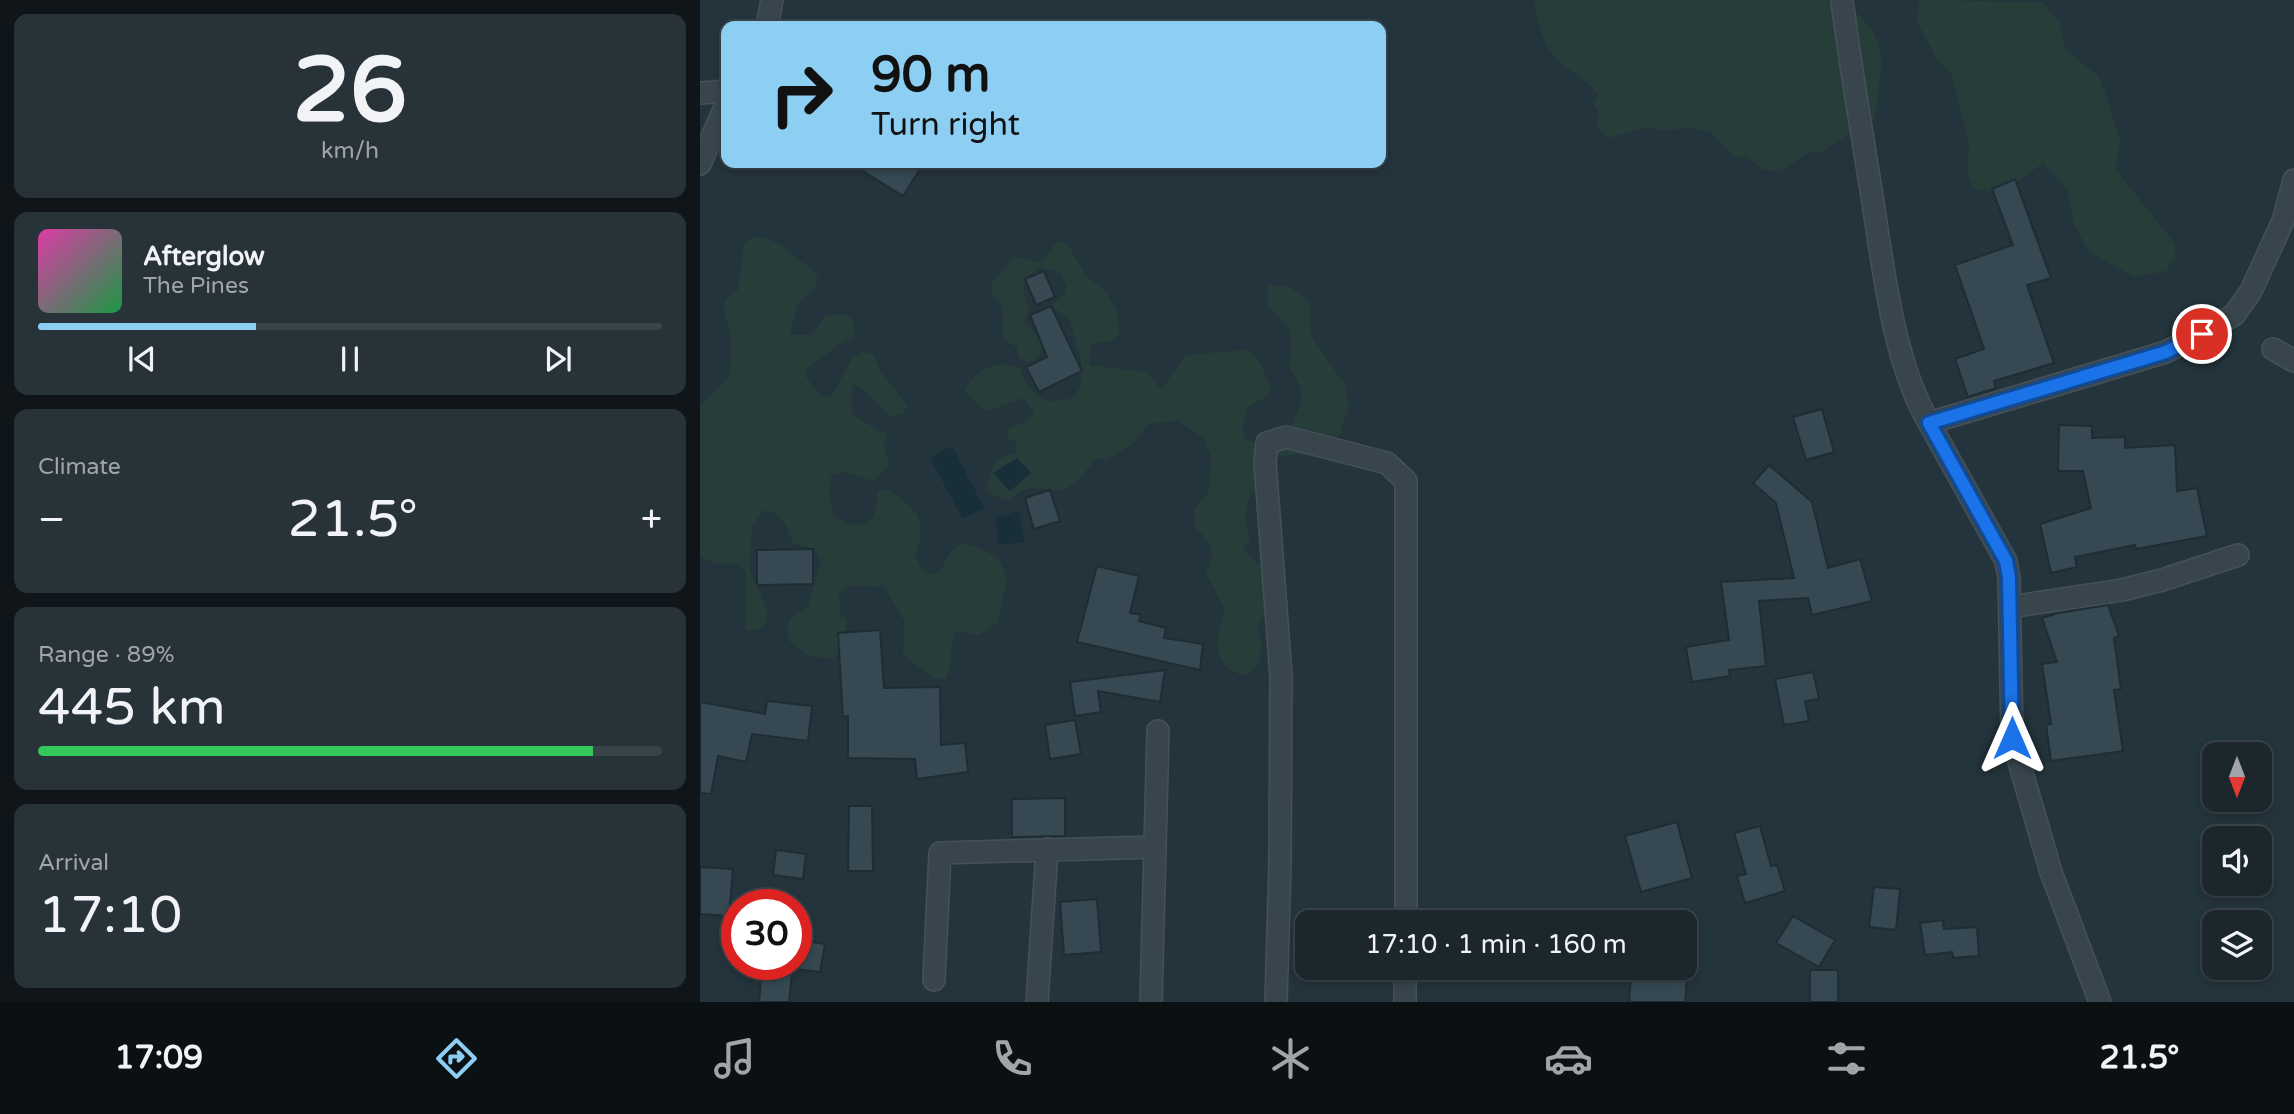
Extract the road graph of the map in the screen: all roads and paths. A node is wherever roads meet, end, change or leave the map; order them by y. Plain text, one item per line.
1 (772, 0) edge
2 (1842, 0) edge
3 (768, 21) edge
4 (721, 91) edge
5 (700, 93) edge
6 (721, 116) edge
7 (700, 163) edge
8 (2294, 180) edge
9 (2273, 349) dead end
10 (2294, 361) edge
11 (1929, 423) junction
12 (2238, 555) dead end
13 (2010, 607) junction
14 (1158, 731) dead end
15 (1155, 847) junction
16 (1047, 849) junction
17 (1406, 910) edge
18 (933, 979) dead end
19 (1405, 980) edge
20 (1037, 1002) edge
21 (1151, 1002) edge
22 (1276, 1002) edge
23 (1405, 1002) edge
24 (2100, 1002) edge

1 - 3 street
2 - 11 street
4 - 5 street
6 - 7 street
8 - 11 street
9 - 10 street
11 - 13 street
12 - 13 street
13 - 24 street
14 - 15 street
15 - 16 street
15 - 21 street
16 - 18 street
16 - 20 street
17 - 22 street
19 - 23 street

